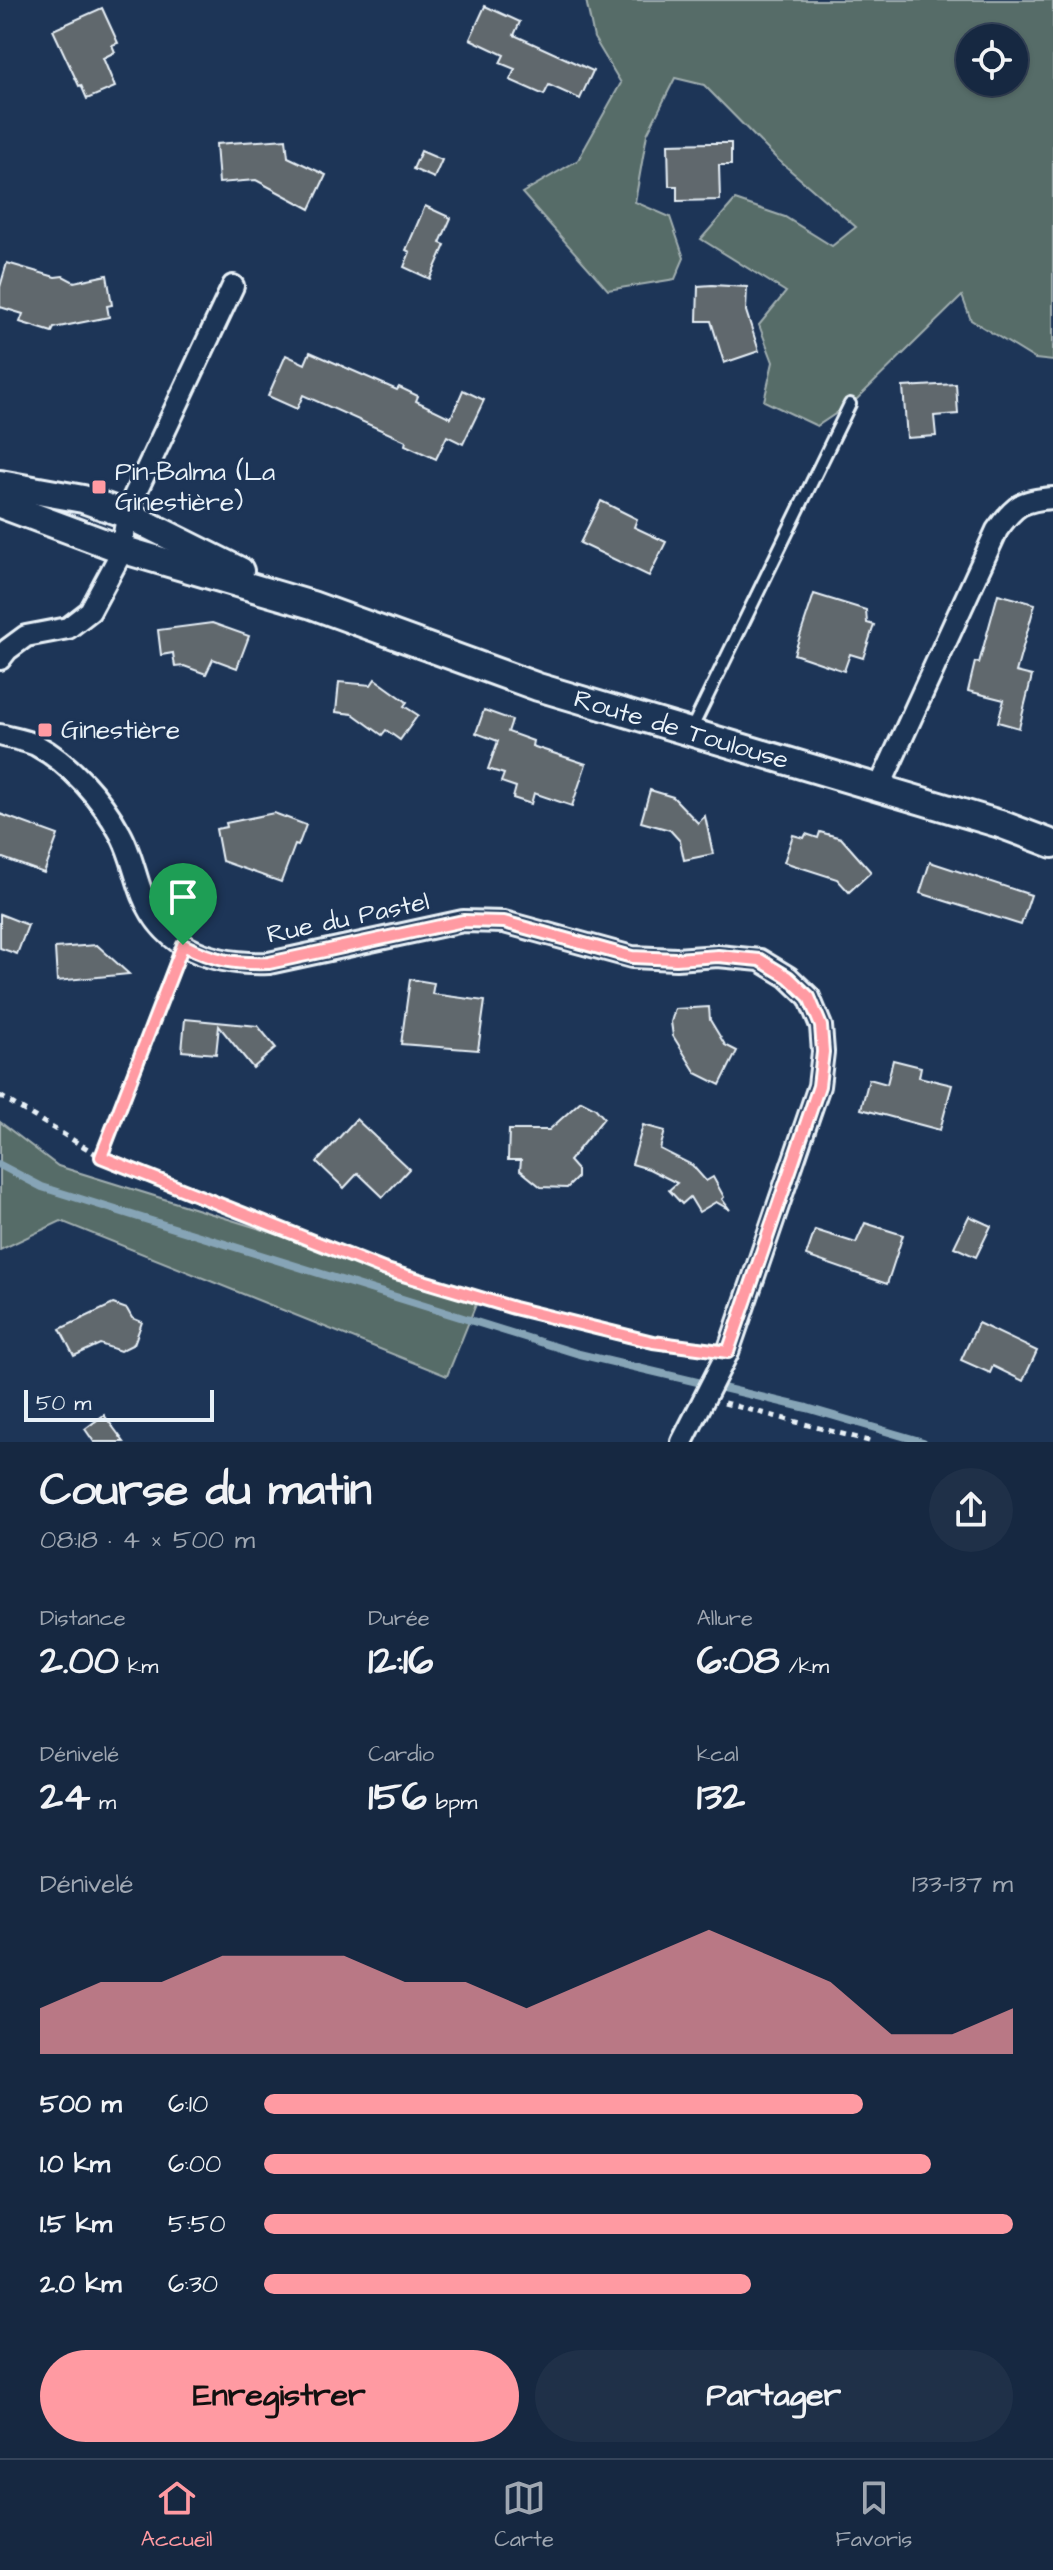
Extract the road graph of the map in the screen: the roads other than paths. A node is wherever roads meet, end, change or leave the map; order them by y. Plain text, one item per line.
1 (233, 286) dead end
2 (850, 404) dead end
3 (0, 484) edge
4 (1053, 498) edge
5 (0, 504) edge
6 (128, 515) junction
7 (121, 549) junction
8 (312, 605) junction
9 (0, 659) edge
10 (690, 732) junction
11 (0, 735) edge
12 (879, 788) junction
13 (1053, 844) edge
14 (682, 1442) edge

1 - 6 street
2 - 10 lane
3 - 6 street, Route de Toulouse
4 - 12 street
5 - 7 street, Route de Toulouse
6 - 7 street
6 - 8 street, Route de Toulouse
7 - 8 street, Route de Toulouse
7 - 9 street
8 - 10 street, Route de Toulouse
10 - 12 street, Route de Toulouse
11 - 14 street, Rue du Pastel
12 - 13 street, Route de Toulouse

